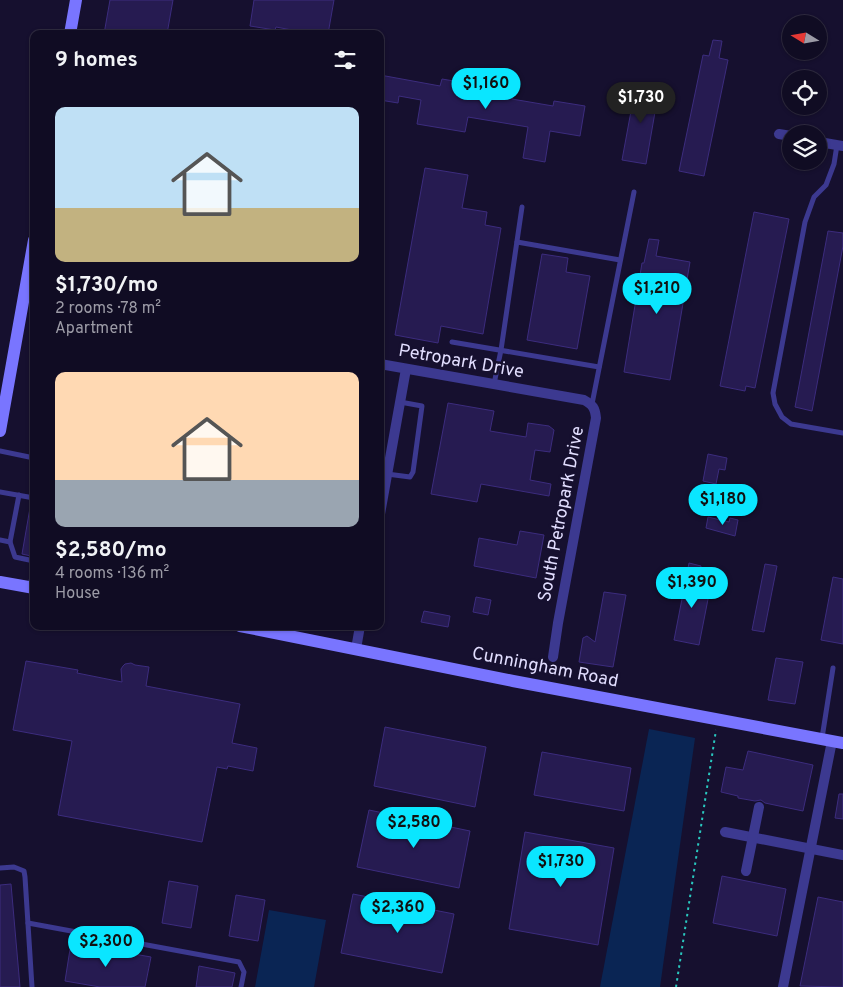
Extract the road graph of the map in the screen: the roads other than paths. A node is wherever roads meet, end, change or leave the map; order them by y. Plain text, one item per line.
1 (76, 0) edge
2 (71, 30) edge
3 (779, 134) dead end
4 (782, 134) edge
5 (827, 144) edge
6 (840, 146) edge
7 (634, 192) dead end
8 (522, 207) dead end
9 (517, 242) junction
10 (620, 260) junction
11 (30, 282) edge
12 (28, 303) edge
13 (452, 342) dead end
14 (501, 350) junction
15 (384, 365) edge
16 (599, 367) junction
17 (406, 369) junction
18 (494, 385) junction
19 (536, 392) joint
20 (400, 402) junction
21 (592, 404) junction
22 (0, 431) edge
23 (843, 433) edge
24 (0, 451) edge
25 (30, 457) edge
26 (387, 474) junction
27 (384, 491) edge
28 (0, 492) edge
29 (19, 495) junction
30 (30, 497) edge
31 (0, 540) edge
32 (10, 542) junction
33 (30, 560) edge
34 (0, 582) edge
35 (30, 588) edge
36 (260, 630) edge
37 (359, 630) edge
38 (356, 649) junction
39 (553, 657) dead end
40 (833, 668) dead end
41 (832, 741) edge
42 (759, 807) dead end
43 (725, 832) dead end
44 (753, 837) junction
45 (811, 848) junction
46 (843, 854) edge
47 (0, 868) edge
48 (746, 872) dead end
49 (28, 923) junction
50 (32, 987) edge
51 (241, 987) edge
52 (784, 987) edge

1 - 2 street
3 - 4 street
5 - 6 street
6 - 23 lane
7 - 10 lane
8 - 9 lane
9 - 10 lane
9 - 14 lane
10 - 16 lane
11 - 12 street
12 - 22 street
13 - 14 lane
14 - 16 lane
14 - 18 lane
15 - 17 street, Petropark Drive
16 - 21 lane
17 - 18 street, Petropark Drive
17 - 20 street
18 - 19 street, Petropark Drive
19 - 21 street, South Petropark Drive
20 - 26 street
20 - 26 lane
21 - 39 street, South Petropark Drive
24 - 25 lane
26 - 27 street
28 - 29 lane
29 - 30 lane
29 - 32 lane
31 - 32 lane
32 - 33 lane
34 - 35 street
36 - 38 street, Cunningham Road
37 - 38 street
38 - 41 street, Cunningham Road
40 - 41 lane
41 - 45 street
42 - 44 street
43 - 44 street
44 - 45 street
44 - 48 street
45 - 46 street
45 - 52 street
47 - 49 lane
49 - 50 lane
49 - 51 lane

